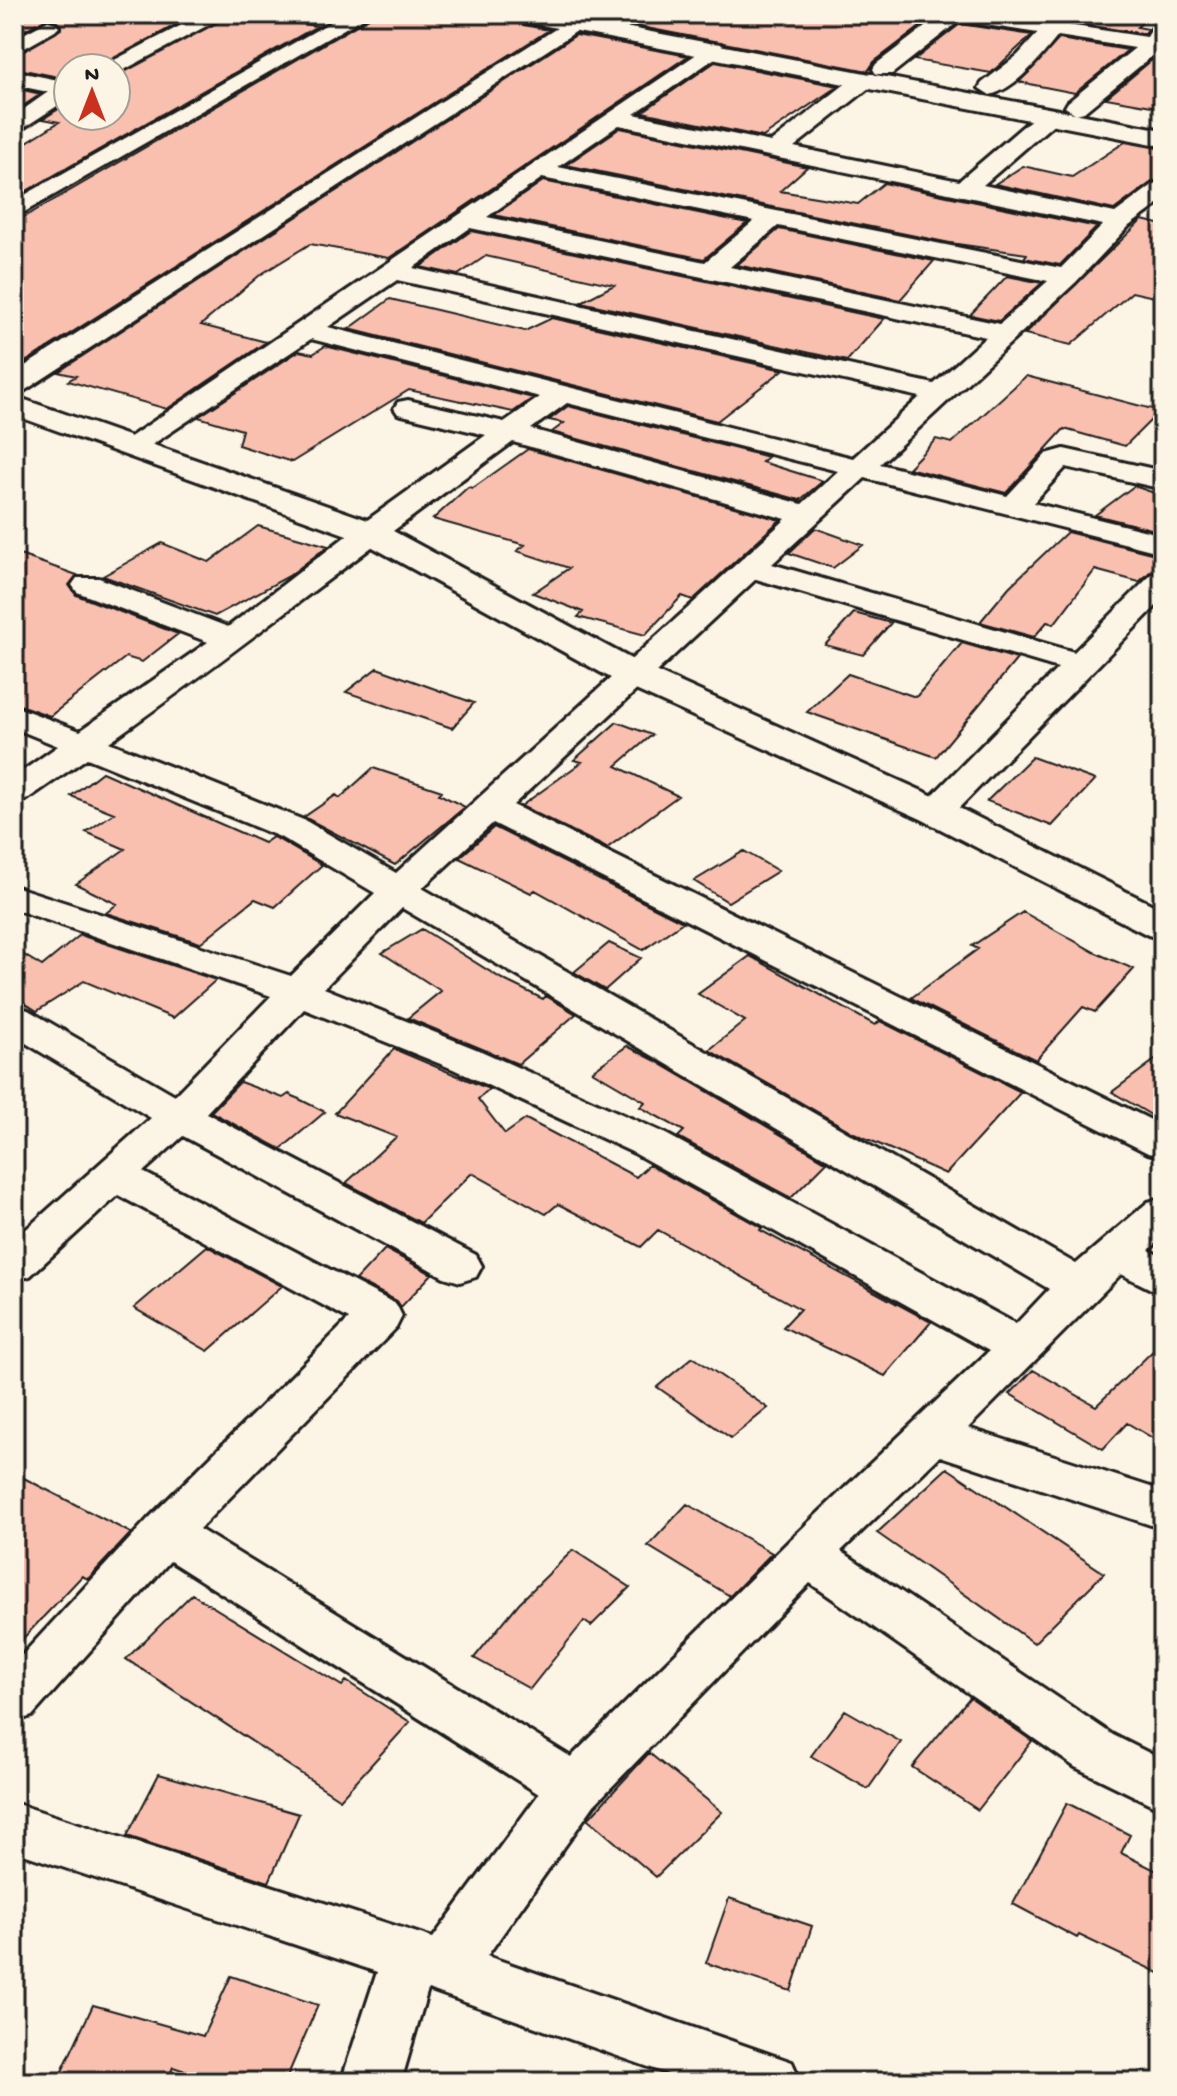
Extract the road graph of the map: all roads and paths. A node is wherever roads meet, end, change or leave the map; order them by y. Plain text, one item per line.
1 (219, 14) edge
2 (360, 14) edge
3 (521, 14) edge
4 (955, 14) edge
5 (588, 18) edge
6 (1060, 22) edge
7 (48, 27) dead end
8 (1160, 40) edge
9 (14, 48) edge
10 (713, 49) junction
11 (132, 57) edge
12 (875, 74) junction
13 (14, 78) edge
14 (52, 87) edge
15 (990, 88) junction
16 (52, 100) edge
17 (1076, 107) junction
18 (1049, 116) junction
19 (614, 117) junction
20 (1163, 122) edge
21 (14, 127) edge
22 (1163, 138) edge
23 (776, 150) junction
24 (538, 170) junction
25 (964, 189) junction
26 (1163, 189) edge
27 (14, 211) edge
28 (772, 218) junction
29 (466, 220) junction
30 (1120, 221) junction
31 (392, 271) junction
32 (708, 273) junction
33 (1067, 277) junction
34 (307, 330) junction
35 (1006, 333) junction
36 (14, 385) edge
37 (563, 393) junction
38 (938, 393) junction
39 (14, 405) edge
40 (408, 408) dead end
41 (508, 432) junction
42 (131, 446) junction
43 (858, 465) junction
44 (1163, 480) edge
45 (1014, 506) junction
46 (806, 515) junction
47 (370, 532) junction
48 (1163, 544) edge
49 (751, 568) junction
50 (1163, 581) edge
51 (88, 585) dead end
52 (232, 640) junction
53 (1078, 664) junction
54 (633, 675) junction
55 (14, 716) edge
56 (84, 744) junction
57 (14, 793) edge
58 (489, 807) junction
59 (935, 811) junction
60 (399, 890) junction
61 (14, 897) edge
62 (1163, 926) edge
63 (298, 992) junction
64 (14, 1019) edge
65 (179, 1116) junction
66 (1163, 1143) edge
67 (112, 1174) junction
68 (1163, 1213) edge
69 (1117, 1251) junction
70 (14, 1265) edge
71 (460, 1266) dead end
72 (1163, 1279) edge
73 (1079, 1286) junction
74 (1021, 1348) junction
75 (930, 1434) junction
76 (1163, 1510) edge
77 (165, 1533) junction
78 (807, 1554) junction
79 (14, 1700) edge
80 (1163, 1786) edge
81 (575, 1788) junction
82 (14, 1827) edge
83 (427, 1963) junction
84 (371, 2082) edge
85 (771, 2082) edge

1 - 11 street
2 - 27 street
3 - 5 main road
4 - 6 street
4 - 12 street
5 - 10 main road
5 - 12 main road
5 - 36 street
6 - 8 street
6 - 15 street
7 - 9 street
8 - 17 street
10 - 12 main road
10 - 19 street
12 - 15 main road
12 - 18 main road
12 - 23 street
13 - 14 street
15 - 17 main road
16 - 21 street
17 - 20 main road
18 - 22 main road
18 - 25 street
19 - 23 street
19 - 24 street
23 - 25 street
24 - 28 street
24 - 29 street
25 - 30 street
26 - 30 street
28 - 32 street
28 - 33 street
29 - 31 street
29 - 32 street
30 - 33 street
31 - 34 street
31 - 38 street
32 - 35 street
33 - 35 street
34 - 37 street
34 - 42 street
35 - 38 street
37 - 41 street
37 - 43 street
38 - 43 street
39 - 42 main road
40 - 41 street
41 - 46 street
41 - 47 street
42 - 47 main road
43 - 45 street
43 - 46 street
44 - 45 street
45 - 48 street
46 - 49 street
47 - 52 street
47 - 54 main road
49 - 53 street
49 - 54 street
50 - 53 street
51 - 52 street
52 - 56 street
53 - 59 street
54 - 58 street
54 - 59 main road
55 - 56 street
56 - 57 street
56 - 60 street
58 - 60 street
58 - 66 street
59 - 62 main road
60 - 63 street
60 - 73 street
61 - 63 street
63 - 65 street
63 - 74 street
64 - 65 street
65 - 67 street
65 - 71 street
67 - 70 street
67 - 77 street
68 - 69 street
69 - 72 street
69 - 73 street
73 - 74 street
74 - 75 street
75 - 76 street
75 - 78 street
77 - 79 street
77 - 81 street
78 - 80 street
78 - 81 street
81 - 83 street
82 - 83 street
83 - 84 street
83 - 85 street

